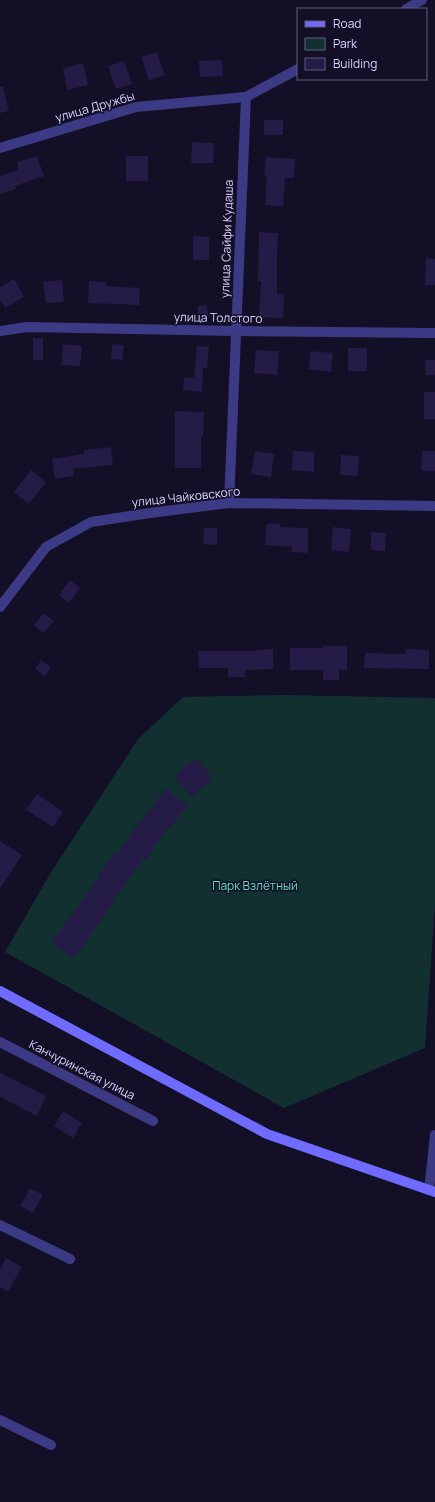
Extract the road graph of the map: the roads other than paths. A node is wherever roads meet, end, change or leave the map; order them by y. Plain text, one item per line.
1 (422, 0) edge
2 (408, 8) edge
3 (297, 69) edge
4 (246, 97) junction
5 (0, 148) edge
6 (0, 331) edge
7 (236, 331) junction
8 (435, 333) edge
9 (229, 503) junction
10 (435, 506) edge
11 (0, 607) edge
12 (0, 991) edge
13 (0, 1042) edge
14 (153, 1121) dead end
15 (435, 1135) edge
16 (435, 1140) edge
17 (432, 1191) edge
18 (0, 1225) edge
19 (70, 1259) dead end
20 (0, 1420) edge
21 (51, 1445) dead end

1 - 2 street
3 - 4 street
4 - 5 street, улица Дружбы
4 - 7 street, улица Сайфи Кудаша
6 - 7 street, улица Толстого
7 - 8 street, улица Толстого
7 - 9 street, улица Сайфи Кудаша
9 - 10 street, улица Чайковского
9 - 11 street, улица Чайковского
12 - 17 main road
13 - 14 street, Канчуринская улица
15 - 16 street
16 - 17 street
18 - 19 street
20 - 21 street

